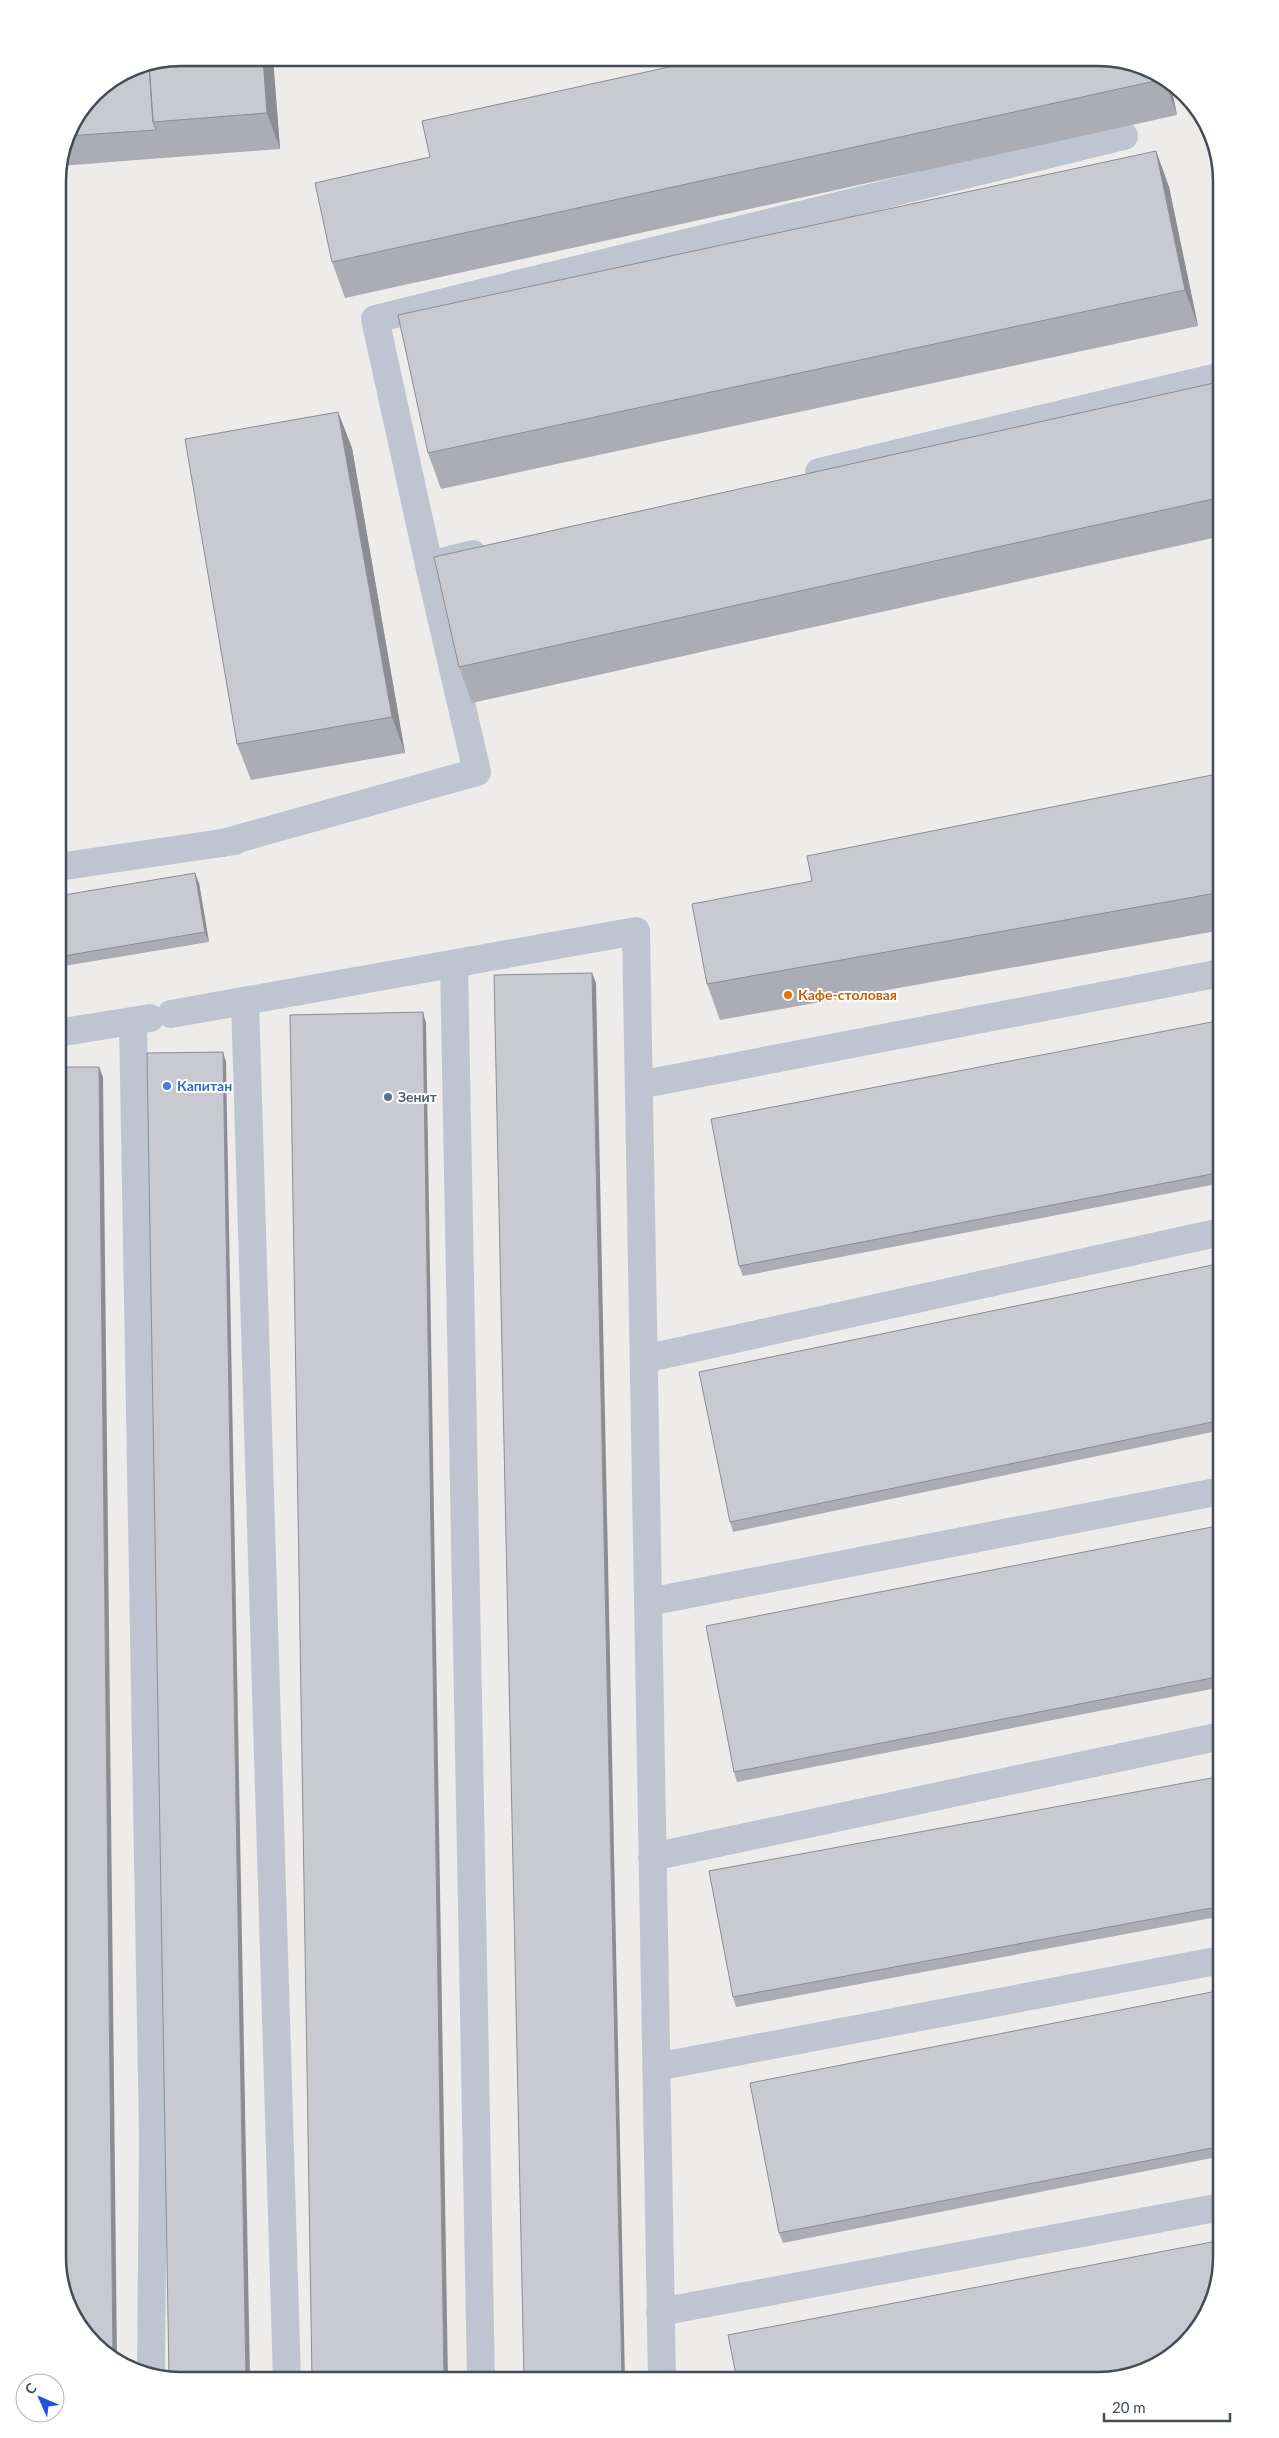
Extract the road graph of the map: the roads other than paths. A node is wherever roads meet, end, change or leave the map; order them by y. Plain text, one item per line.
1 (1124, 136) dead end
2 (1213, 378) edge
3 (796, 477) edge
4 (497, 548) edge
5 (429, 565) junction
6 (66, 866) edge
7 (454, 964) junction
8 (1213, 975) edge
9 (245, 1001) junction
10 (133, 1021) junction
11 (66, 1032) edge
12 (639, 1085) junction
13 (1213, 1234) edge
14 (644, 1359) junction
15 (1213, 1493) edge
16 (648, 1602) junction
17 (1213, 1738) edge
18 (652, 1857) junction
19 (1213, 1962) edge
20 (656, 2067) junction
21 (1213, 2209) edge
22 (660, 2312) junction
23 (151, 2368) edge
24 (287, 2372) edge
25 (481, 2372) edge
26 (662, 2372) edge

1 - 5 lane
2 - 3 lane
4 - 5 lane
5 - 6 lane
7 - 9 lane
7 - 12 lane
7 - 25 lane
8 - 12 lane
9 - 10 lane
9 - 24 lane
10 - 11 lane
10 - 23 lane
12 - 14 lane
13 - 14 lane
14 - 16 lane
15 - 16 lane
16 - 18 lane
17 - 18 lane
18 - 20 lane
19 - 20 lane
20 - 22 lane
21 - 22 lane
22 - 26 lane

